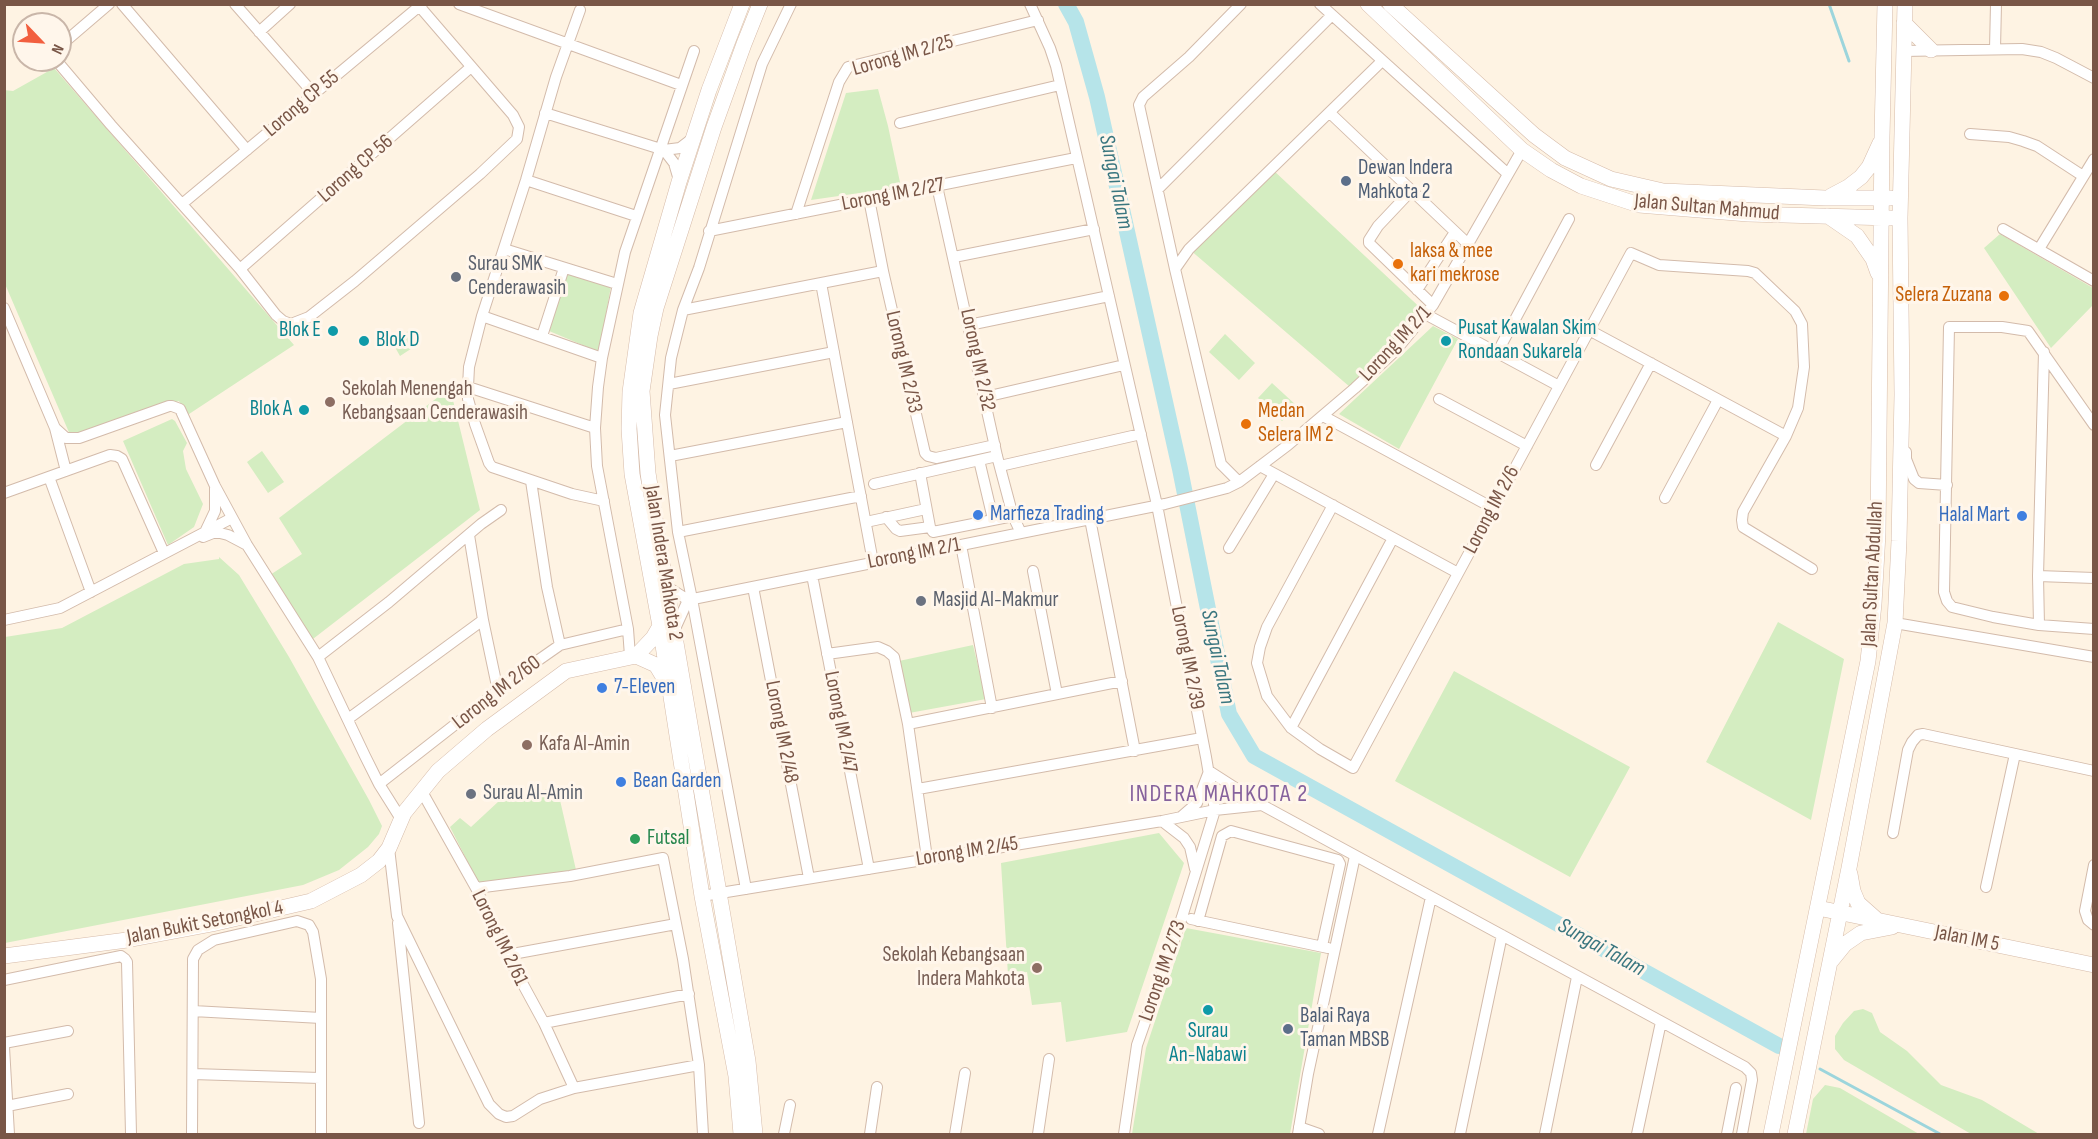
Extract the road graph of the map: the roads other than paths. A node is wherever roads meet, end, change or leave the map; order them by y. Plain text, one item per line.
1 (109, 4) edge
2 (122, 4) edge
3 (236, 4) edge
4 (290, 4) edge
5 (459, 4) edge
6 (742, 4) edge
7 (760, 4) edge
8 (791, 4) edge
9 (1030, 4) edge
10 (1241, 4) edge
11 (1320, 4) edge
12 (1368, 4) edge
13 (1390, 4) edge
14 (1886, 4) edge
15 (1905, 4) edge
16 (1996, 4) edge
17 (417, 7) edge
18 (580, 10) dead end
19 (1332, 15) junction
20 (1038, 21) junction
21 (1904, 23) junction
22 (259, 32) junction
23 (72, 36) edge
24 (567, 45) junction
25 (1995, 48) junction
26 (1930, 50) junction
27 (694, 51) dead end
28 (1902, 51) junction
29 (1381, 62) junction
30 (471, 67) junction
31 (66, 72) edge
32 (2094, 78) edge
33 (681, 85) junction
34 (1060, 85) junction
35 (314, 94) junction
36 (545, 113) junction
37 (1330, 113) junction
38 (900, 123) dead end
39 (1970, 134) dead end
40 (695, 137) junction
41 (1882, 137) junction
42 (661, 149) junction
43 (247, 150) junction
44 (1522, 150) junction
45 (1076, 158) junction
46 (2094, 159) edge
47 (1508, 174) junction
48 (2083, 176) junction
49 (526, 180) junction
50 (679, 182) junction
51 (937, 186) junction
52 (1158, 189) junction
53 (1411, 191) junction
54 (1883, 197) junction
55 (1825, 198) junction
56 (1900, 198) junction
57 (869, 199) junction
58 (182, 204) junction
59 (796, 214) junction
60 (636, 216) junction
61 (1828, 216) junction
62 (1882, 218) junction
63 (1900, 218) junction
64 (1569, 219) dead end
65 (1094, 229) junction
66 (2003, 229) dead end
67 (709, 231) junction
68 (1455, 232) junction
69 (1468, 244) junction
70 (504, 249) junction
71 (2039, 249) junction
72 (954, 257) junction
73 (564, 268) junction
74 (240, 269) junction
75 (1175, 269) junction
76 (883, 271) junction
77 (2094, 281) edge
78 (821, 283) junction
79 (616, 284) junction
80 (1880, 285) junction
81 (1417, 290) junction
82 (1109, 296) junction
83 (1433, 305) junction
84 (4, 308) edge
85 (683, 310) junction
86 (1426, 315) junction
87 (482, 316) junction
88 (969, 325) junction
89 (1589, 330) junction
90 (542, 336) junction
91 (834, 352) junction
92 (2044, 352) junction
93 (1497, 353) junction
94 (602, 358) junction
95 (1651, 363) junction
96 (1125, 365) junction
97 (669, 384) junction
98 (468, 387) junction
99 (1559, 387) junction
100 (1902, 395) junction
101 (985, 397) junction
102 (1439, 399) dead end
103 (1718, 400) junction
104 (1323, 416) junction
105 (847, 422) junction
106 (2094, 425) edge
107 (55, 428) junction
108 (595, 428) junction
109 (1141, 434) junction
110 (1786, 436) junction
111 (1527, 446) junction
112 (670, 456) junction
113 (997, 456) junction
114 (979, 460) junction
115 (1596, 465) dead end
116 (1260, 466) junction
117 (66, 471) junction
118 (648, 473) junction
119 (920, 473) junction
120 (632, 474) junction
121 (1274, 474) junction
122 (49, 477) junction
123 (531, 481) junction
124 (1239, 482) junction
125 (874, 484) dead end
126 (1947, 485) junction
127 (214, 486) junction
128 (4, 493) edge
129 (861, 496) junction
130 (1665, 498) dead end
131 (604, 501) junction
132 (1161, 505) junction
133 (1333, 506) junction
134 (1493, 508) junction
135 (926, 509) junction
136 (501, 510) dead end
137 (1013, 516) junction
138 (886, 517) junction
139 (232, 518) junction
140 (993, 519) junction
141 (1090, 519) junction
142 (866, 522) junction
143 (930, 527) junction
144 (206, 531) junction
145 (678, 532) junction
146 (1021, 533) junction
147 (469, 535) junction
148 (1393, 538) junction
149 (248, 545) junction
150 (960, 545) junction
151 (178, 547) junction
152 (1229, 548) dead end
153 (164, 553) junction
154 (873, 562) junction
155 (1812, 569) dead end
156 (1033, 571) dead end
157 (1458, 573) junction
158 (812, 575) junction
159 (2038, 576) junction
160 (2094, 578) edge
161 (666, 586) junction
162 (753, 586) junction
163 (91, 592) junction
164 (690, 599) junction
165 (6, 616) edge
166 (483, 620) junction
167 (1895, 623) junction
168 (2039, 625) junction
169 (667, 628) junction
170 (628, 629) junction
171 (2094, 629) edge
172 (560, 645) junction
173 (827, 654) junction
174 (633, 656) junction
175 (318, 657) junction
176 (2094, 657) edge
177 (1122, 681) junction
178 (668, 685) junction
179 (498, 691) junction
180 (1057, 694) junction
181 (992, 708) junction
182 (348, 719) junction
183 (908, 724) junction
184 (1291, 728) junction
185 (1202, 738) junction
186 (1135, 751) junction
187 (2014, 754) junction
188 (1209, 771) junction
189 (2094, 771) edge
190 (379, 784) junction
191 (918, 789) junction
192 (421, 790) junction
193 (1262, 805) junction
194 (1215, 810) junction
195 (1180, 817) junction
196 (401, 819) junction
197 (1162, 821) junction
198 (1893, 832) dead end
199 (389, 848) junction
200 (1355, 856) junction
201 (927, 858) junction
202 (2094, 865) edge
203 (869, 868) junction
204 (1849, 868) junction
205 (1196, 872) junction
206 (809, 878) junction
207 (1986, 887) dead end
208 (476, 888) junction
209 (746, 889) junction
210 (719, 892) junction
211 (702, 896) junction
212 (1431, 897) junction
213 (1818, 908) junction
214 (1840, 913) junction
215 (398, 916) junction
216 (1182, 917) junction
217 (1198, 921) junction
218 (1882, 922) junction
219 (676, 924) junction
220 (2094, 925) edge
221 (1898, 926) junction
222 (1502, 935) junction
223 (1322, 946) junction
224 (1335, 949) junction
225 (507, 955) junction
226 (4, 956) edge
227 (2094, 965) edge
228 (1829, 966) junction
229 (1577, 977) junction
230 (4, 980) edge
231 (689, 994) junction
232 (193, 1011) junction
233 (1796, 1013) junction
234 (321, 1017) junction
235 (1819, 1017) junction
236 (1661, 1022) junction
237 (544, 1023) junction
238 (68, 1031) dead end
239 (4, 1045) edge
240 (1048, 1059) dead end
241 (699, 1065) junction
242 (965, 1073) dead end
243 (193, 1074) junction
244 (320, 1078) junction
245 (878, 1087) dead end
246 (574, 1088) junction
247 (1736, 1088) dead end
248 (1804, 1090) junction
249 (68, 1094) dead end
250 (790, 1105) dead end
251 (7, 1106) junction
252 (1776, 1109) junction
253 (419, 1123) dead end
254 (1299, 1131) edge
255 (9, 1134) edge
256 (130, 1134) edge
257 (192, 1134) edge
258 (321, 1134) edge
259 (703, 1134) edge
260 (743, 1134) edge
261 (784, 1134) edge
262 (870, 1134) edge
263 (956, 1134) edge
264 (1038, 1134) edge
265 (1124, 1134) edge
266 (1319, 1134) edge
267 (1378, 1134) edge
268 (1460, 1134) edge
269 (1545, 1134) edge
270 (1637, 1134) edge
271 (1726, 1134) edge
272 (1742, 1134) edge
273 (1771, 1134) edge
274 (1795, 1134) edge

1 - 23 street
2 - 43 street
3 - 22 street
4 - 22 street
5 - 24 street
6 - 40 main road, Jalan Indera Mahkota 2
7 - 118 main road, Jalan Indera Mahkota 2
8 - 67 street
9 - 20 street, Lorong IM 2/39
10 - 52 street
11 - 19 street
12 - 44 main road, Jalan Sultan Mahmud
13 - 55 main road, Jalan Sultan Mahmud
14 - 41 main road, Jalan Sultan Abdullah
15 - 21 main road, Jalan Sultan Abdullah
16 - 25 street
17 - 30 street
17 - 35 street, Lorong CP 55
18 - 24 street
19 - 29 street
19 - 52 street
20 - 34 street, Lorong IM 2/39
20 - 59 street, Lorong IM 2/25
21 - 26 main road
21 - 28 main road, Jalan Sultan Abdullah
22 - 35 street
24 - 33 street
24 - 36 street
25 - 26 street
25 - 32 street
26 - 28 street
27 - 33 street
28 - 56 main road, Jalan Sultan Abdullah
29 - 37 street
29 - 47 street
30 - 74 street, Lorong CP 56
30 - 74 street
31 - 58 street
33 - 42 street
34 - 38 street
34 - 45 street, Lorong IM 2/39
35 - 43 street, Lorong CP 55
36 - 42 street
36 - 49 street
37 - 53 street
37 - 75 street
39 - 48 street
40 - 42 street
40 - 50 main road, Jalan Indera Mahkota 2
41 - 54 main road, Jalan Sultan Abdullah
41 - 55 main road
42 - 50 street
42 - 60 street
43 - 58 street, Lorong CP 55
44 - 47 street, Lorong IM 2/1
44 - 61 main road, Jalan Sultan Mahmud
45 - 51 street, Lorong IM 2/27
45 - 65 street, Lorong IM 2/39
46 - 48 street
47 - 69 street, Lorong IM 2/1
48 - 71 street
49 - 60 street
49 - 70 street
50 - 120 main road, Jalan Indera Mahkota 2
51 - 57 street, Lorong IM 2/27
51 - 72 street, Lorong IM 2/32
52 - 75 street
53 - 68 street
53 - 81 street
54 - 55 main road, Jalan Sultan Mahmud
54 - 56 main road, Jalan Sultan Mahmud
54 - 62 main road, Jalan Sultan Abdullah
56 - 63 main road, Jalan Sultan Abdullah
57 - 59 street, Lorong IM 2/27
57 - 76 street, Lorong IM 2/33
58 - 74 street
59 - 67 street, Lorong IM 2/27
60 - 79 street
61 - 62 main road, Jalan Sultan Mahmud
61 - 80 main road
62 - 63 main road, Jalan Sultan Mahmud
62 - 80 main road, Jalan Sultan Abdullah
63 - 100 main road, Jalan Sultan Abdullah
64 - 93 street
65 - 72 street
65 - 82 street, Lorong IM 2/39
66 - 71 street
67 - 85 street
68 - 69 street
68 - 81 street
69 - 83 street, Lorong IM 2/1
70 - 73 street
70 - 87 street
71 - 77 street
72 - 88 street, Lorong IM 2/32
73 - 79 street
73 - 90 street
75 - 124 street
76 - 78 street
76 - 113 street, Lorong IM 2/33
78 - 85 street
78 - 91 street
79 - 94 street
80 - 213 main road, Jalan Sultan Abdullah
81 - 83 street
82 - 88 street
82 - 96 street, Lorong IM 2/39
83 - 86 street, Lorong IM 2/1
84 - 107 street
85 - 97 street
86 - 93 street
86 - 104 street, Lorong IM 2/1
87 - 90 street
87 - 98 street
88 - 101 street, Lorong IM 2/32
89 - 95 street
89 - 99 street, Lorong IM 2/6
89 - 110 street, Lorong IM 2/6
90 - 94 street
91 - 97 street
91 - 105 street
92 - 106 street
92 - 126 street
92 - 159 street
93 - 99 street
94 - 108 street
95 - 103 street
95 - 115 street
96 - 101 street
96 - 109 street, Lorong IM 2/39
97 - 112 street
98 - 108 street
98 - 123 street
99 - 111 street, Lorong IM 2/6
100 - 126 street
100 - 167 main road, Jalan Sultan Abdullah
101 - 113 street, Lorong IM 2/32
102 - 111 street
103 - 110 street
103 - 130 street
104 - 116 street, Lorong IM 2/1
104 - 134 street
105 - 112 street
105 - 129 street
107 - 117 street
107 - 127 street
108 - 131 street
109 - 113 street
109 - 132 street, Lorong IM 2/39
110 - 155 street
111 - 134 street, Lorong IM 2/6
112 - 145 street
113 - 114 street
113 - 137 street, Lorong IM 2/32
114 - 119 street
114 - 140 street
116 - 121 street
116 - 124 street, Lorong IM 2/1
117 - 122 street
117 - 153 street
118 - 120 main road
118 - 161 main road, Jalan Indera Mahkota 2
119 - 125 street
119 - 135 street
120 - 169 main road, Jalan Indera Mahkota 2
121 - 133 street
121 - 152 street
122 - 128 street
122 - 163 street
123 - 131 street
123 - 172 street
124 - 132 street, Lorong IM 2/1
126 - 168 street
127 - 139 street
127 - 144 street
129 - 142 street
129 - 145 street
131 - 170 street
132 - 141 street, Lorong IM 2/1
132 - 185 street, Lorong IM 2/39
133 - 148 street
133 - 184 street
134 - 157 street, Lorong IM 2/6
135 - 138 street
135 - 143 street
136 - 147 street
137 - 140 street
137 - 146 street, Lorong IM 2/32
138 - 142 street
138 - 143 street
139 - 144 street
139 - 149 street
140 - 143 street
141 - 146 street, Lorong IM 2/1
141 - 177 street
142 - 154 street
144 - 151 street
145 - 164 street
146 - 150 street, Lorong IM 2/1
147 - 166 street
147 - 175 street
148 - 157 street
148 - 184 street
149 - 151 street
149 - 175 street
150 - 154 street, Lorong IM 2/1
150 - 181 street
151 - 153 street
153 - 163 street
154 - 158 street, Lorong IM 2/1
156 - 180 street
157 - 184 street, Lorong IM 2/6
158 - 162 street, Lorong IM 2/1
158 - 173 street, Lorong IM 2/47
159 - 160 street
159 - 168 street
161 - 164 street
161 - 169 main road, Jalan Indera Mahkota 2
162 - 164 street, Lorong IM 2/1
162 - 206 street, Lorong IM 2/48
163 - 165 street
164 - 169 street
164 - 209 street
166 - 179 street
166 - 182 street
167 - 176 street
167 - 204 main road, Jalan Sultan Abdullah
168 - 171 street
169 - 174 main road
169 - 178 main road, Jalan Indera Mahkota 2
169 - 210 main road, Jalan Indera Mahkota 2
170 - 172 street, Lorong IM 2/60
170 - 174 street
172 - 179 street, Lorong IM 2/60
173 - 183 street
173 - 203 street, Lorong IM 2/47
174 - 178 main road
174 - 192 main road
175 - 182 street
177 - 180 street
177 - 186 street
178 - 211 main road, Jalan Indera Mahkota 2
179 - 190 street, Lorong IM 2/60
180 - 181 street
181 - 183 street
182 - 190 street
183 - 191 street
185 - 186 street
185 - 188 street, Lorong IM 2/39
186 - 191 street
187 - 189 street
187 - 198 street
187 - 207 street
188 - 193 street
188 - 194 street, Lorong IM 2/39
188 - 195 street
190 - 196 street
191 - 201 street
192 - 196 main road
192 - 208 street, Lorong IM 2/61
193 - 194 street, Lorong IM 2/45
193 - 200 street
194 - 195 street, Lorong IM 2/45
194 - 205 street, Lorong IM 2/73
195 - 197 street, Lorong IM 2/45
196 - 199 main road
197 - 201 street, Lorong IM 2/45
197 - 205 street
199 - 215 street
199 - 226 main road, Jalan Bukit Setongkol 4
200 - 212 street
200 - 224 street
201 - 203 street, Lorong IM 2/45
202 - 220 street
203 - 206 street, Lorong IM 2/45
204 - 214 main road, Jalan Sultan Abdullah
204 - 218 main road
205 - 216 street, Lorong IM 2/73
206 - 209 street, Lorong IM 2/45
208 - 219 street
208 - 225 street, Lorong IM 2/61
209 - 210 street, Lorong IM 2/45
210 - 211 street, Lorong IM 2/45
210 - 260 main road, Jalan Indera Mahkota 2
211 - 260 main road, Jalan Indera Mahkota 2
212 - 222 street
212 - 267 street
213 - 214 main road, Jalan IM 5
213 - 233 main road, Jalan Sultan Abdullah
214 - 218 main road, Jalan IM 5
214 - 228 main road, Jalan Sultan Abdullah
215 - 246 street
215 - 253 street
216 - 217 street
216 - 265 street, Lorong IM 2/73
217 - 223 street
217 - 223 street
218 - 221 main road, Jalan IM 5
219 - 225 street
219 - 231 street
221 - 227 main road, Jalan IM 5
221 - 228 main road
222 - 229 street
222 - 268 street
223 - 224 street
224 - 254 street
225 - 237 street, Lorong IM 2/61
228 - 235 main road, Jalan Sultan Abdullah
229 - 236 street
229 - 269 street
230 - 256 street
231 - 237 street
231 - 241 street
232 - 234 street
232 - 234 street
232 - 243 street
233 - 235 main road
233 - 252 main road, Jalan Sultan Abdullah
234 - 244 street
235 - 248 main road, Jalan Sultan Abdullah
236 - 270 street
236 - 272 street
237 - 246 street, Lorong IM 2/61
238 - 239 street
239 - 251 street
240 - 264 street
241 - 246 street
241 - 259 street
242 - 263 street
243 - 244 street
243 - 257 street
244 - 258 street
245 - 262 street
247 - 271 street
248 - 252 main road
248 - 274 main road, Jalan Sultan Abdullah
249 - 251 street
250 - 261 street
251 - 255 street
252 - 273 main road, Jalan Sultan Abdullah
254 - 266 street

